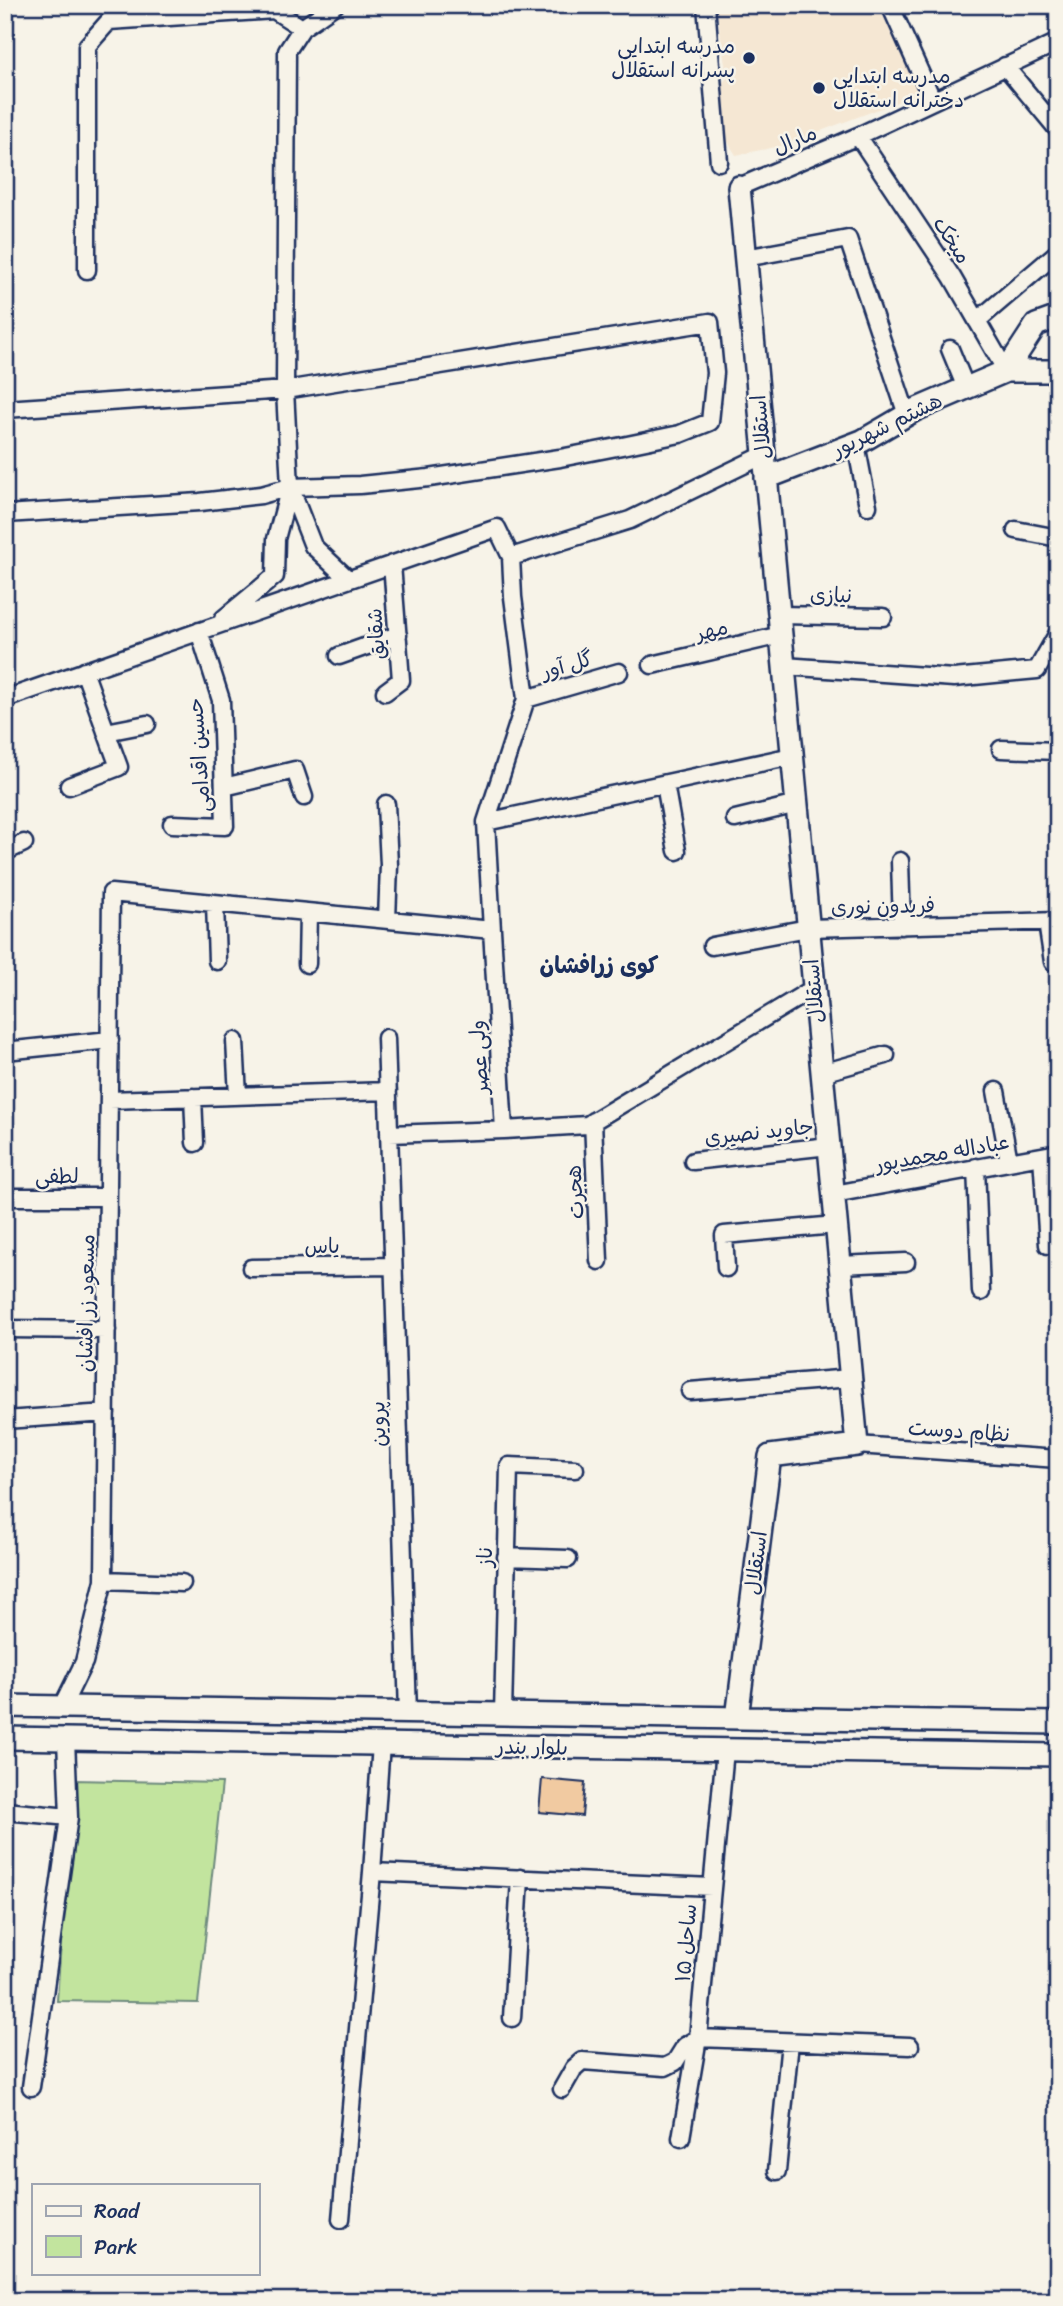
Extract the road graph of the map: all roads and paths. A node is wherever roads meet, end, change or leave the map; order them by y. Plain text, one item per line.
1 (335, 5) edge
2 (706, 5) edge
3 (890, 5) edge
4 (302, 28) junction
5 (1058, 42) edge
6 (1006, 66) junction
7 (933, 101) junction
8 (1058, 130) edge
9 (858, 136) junction
10 (719, 162) dead end
11 (739, 187) joint
12 (1058, 252) edge
13 (745, 258) junction
14 (87, 270) dead end
15 (1058, 317) edge
16 (977, 321) junction
17 (950, 349) dead end
18 (1006, 371) junction
19 (1058, 371) edge
20 (966, 388) junction
21 (285, 390) junction
22 (5, 410) edge
23 (907, 415) junction
24 (856, 444) junction
25 (764, 455) junction
26 (766, 478) junction
27 (290, 487) junction
28 (868, 506) dead end
29 (5, 514) edge
30 (1016, 530) dead end
31 (1058, 538) edge
32 (511, 556) junction
33 (392, 564) junction
34 (348, 579) junction
35 (883, 617) dead end
36 (780, 625) junction
37 (207, 628) junction
38 (1058, 633) edge
39 (398, 635) junction
40 (339, 656) dead end
41 (652, 665) dead end
42 (784, 666) junction
43 (84, 671) junction
44 (619, 672) dead end
45 (385, 692) dead end
46 (5, 699) edge
47 (526, 699) junction
48 (146, 724) dead end
49 (106, 732) junction
50 (1001, 749) dead end
51 (1058, 751) edge
52 (792, 757) junction
53 (666, 784) junction
54 (69, 786) dead end
55 (224, 787) junction
56 (304, 797) dead end
57 (386, 804) dead end
58 (797, 804) junction
59 (735, 819) dead end
60 (486, 822) junction
61 (172, 824) dead end
62 (24, 843) dead end
63 (5, 848) edge
64 (677, 851) dead end
65 (900, 861) dead end
66 (215, 904) junction
67 (308, 913) junction
68 (387, 920) junction
69 (1053, 922) edge
70 (902, 926) junction
71 (808, 928) junction
72 (492, 930) junction
73 (712, 946) dead end
74 (217, 961) dead end
75 (1053, 962) dead end
76 (307, 964) dead end
77 (814, 988) junction
78 (386, 1038) dead end
79 (110, 1040) junction
80 (235, 1041) dead end
81 (5, 1051) edge
82 (886, 1055) dead end
83 (822, 1073) junction
84 (388, 1091) junction
85 (996, 1091) dead end
86 (238, 1096) junction
87 (193, 1097) junction
88 (109, 1100) junction
89 (593, 1121) junction
90 (504, 1130) junction
91 (389, 1134) junction
92 (195, 1143) dead end
93 (829, 1146) junction
94 (1050, 1155) edge
95 (693, 1161) dead end
96 (1009, 1161) junction
97 (976, 1167) junction
98 (834, 1194) junction
99 (5, 1197) edge
100 (108, 1197) junction
101 (836, 1225) junction
102 (1048, 1245) dead end
103 (599, 1261) dead end
104 (906, 1262) dead end
105 (840, 1265) junction
106 (393, 1266) junction
107 (251, 1268) dead end
108 (726, 1268) dead end
109 (981, 1292) dead end
110 (5, 1329) edge
111 (107, 1330) junction
112 (851, 1378) junction
113 (690, 1391) dead end
114 (106, 1413) junction
115 (5, 1420) edge
116 (857, 1445) junction
117 (1058, 1459) edge
118 (575, 1469) dead end
119 (506, 1557) junction
120 (568, 1559) dead end
121 (104, 1580) junction
122 (182, 1583) dead end
123 (5, 1706) edge
124 (62, 1707) junction
125 (408, 1713) junction
126 (503, 1714) junction
127 (737, 1718) junction
128 (1058, 1723) edge
129 (5, 1738) edge
130 (66, 1739) junction
131 (381, 1744) junction
132 (725, 1750) junction
133 (1058, 1755) edge
134 (5, 1811) edge
135 (69, 1817) junction
136 (372, 1871) junction
137 (520, 1878) junction
138 (712, 1887) junction
139 (512, 2018) dead end
140 (698, 2038) junction
141 (790, 2042) junction
142 (910, 2046) dead end
143 (31, 2087) dead end
144 (562, 2089) dead end
145 (681, 2138) dead end
146 (777, 2171) dead end
147 (341, 2218) dead end

1 - 4 street
2 - 10 street
3 - 7 street
4 - 14 street
4 - 21 street
5 - 6 street, مارال
6 - 7 street, مارال
6 - 8 street
7 - 9 street, مارال
9 - 11 street, مارال
9 - 16 street, میخک
11 - 13 main road, استقلال
12 - 16 street
13 - 23 street
13 - 25 main road, استقلال
15 - 18 main road
16 - 18 street, میخک
17 - 20 street
18 - 19 main road
18 - 20 main road, هشتم شهریور
20 - 23 main road, هشتم شهریور
21 - 22 street
21 - 27 street
21 - 27 street
23 - 24 main road, هشتم شهریور
24 - 26 main road, هشتم شهریور
24 - 28 street
25 - 26 main road, استقلال
25 - 32 street
26 - 36 main road, استقلال
27 - 29 street
27 - 34 street
27 - 37 street
30 - 31 street
32 - 33 street
32 - 47 street
33 - 34 street
33 - 39 street, شقایق
34 - 37 street
35 - 36 street, نیازی
36 - 41 street, مهر
36 - 42 main road, استقلال
37 - 43 street
37 - 55 street, حسین اقدامی
38 - 42 street
39 - 40 street
39 - 45 street, شقایق
42 - 52 main road, استقلال
43 - 46 street
43 - 49 street
44 - 47 street, گل آور
47 - 60 street
48 - 49 street
49 - 54 street
50 - 51 street
52 - 53 street
52 - 58 main road, استقلال
53 - 60 street
53 - 64 street
55 - 56 street
55 - 61 street, حسین اقدامی
57 - 68 street
58 - 59 street
58 - 71 main road, استقلال
60 - 72 street, ولی عصر
62 - 63 street
65 - 70 street
66 - 67 street
66 - 74 street
66 - 79 street, مسعود زر افشان
67 - 68 street
67 - 76 street
68 - 72 street
69 - 70 street, فریدون نوری
69 - 75 street
70 - 71 street, فریدون نوری
71 - 73 street, فریدون نوری
71 - 77 main road, استقلال
72 - 90 street, ولی عصر
77 - 83 main road, استقلال
77 - 89 street
78 - 84 street
79 - 81 street
79 - 88 street, مسعود زر افشان
80 - 86 street
82 - 83 street
83 - 93 main road, استقلال
84 - 86 street
84 - 91 street
85 - 96 street
86 - 87 street
87 - 88 street
87 - 92 street
88 - 100 street, مسعود زر افشان
89 - 90 street
89 - 103 street, هجرت
90 - 91 street
91 - 106 street, پروین
93 - 95 street, جاوید نصیری
93 - 98 main road, استقلال
94 - 96 street, عباداله محمدپور
94 - 102 street
96 - 97 street, عباداله محمدپور
97 - 98 street, عباداله محمدپور
97 - 109 street
98 - 101 main road, استقلال
99 - 100 street, لطفی
100 - 111 street, مسعود زر افشان
101 - 105 main road, استقلال
101 - 108 street
104 - 105 street
105 - 112 main road, استقلال
106 - 107 street, یاس
106 - 125 street, پروین
110 - 111 street
111 - 114 street, مسعود زر افشان
112 - 113 street
112 - 116 main road, استقلال
114 - 115 street
114 - 121 street, مسعود زر افشان
116 - 117 street, نظام دوست
116 - 127 main road, استقلال
118 - 119 street, ناز
119 - 120 street
119 - 126 street, ناز
121 - 122 street
121 - 124 street, مسعود زر افشان
123 - 124 main road, بلوار بندر
124 - 125 main road, بلوار بندر
125 - 126 main road, بلوار بندر
126 - 127 main road, بلوار بندر
127 - 128 main road, بلوار بندر
129 - 130 main road, بلوار بندر
130 - 131 main road, بلوار بندر
130 - 135 street
131 - 132 main road, بلوار بندر
131 - 136 street
132 - 133 main road, بلوار بندر
132 - 138 street, ساحل ۱۵
134 - 135 street
135 - 143 street
136 - 137 street
136 - 147 street
137 - 138 street
137 - 139 street
138 - 140 street, ساحل ۱۵
140 - 141 street
140 - 144 street
140 - 145 street, ساحل ۱۵
141 - 142 street
141 - 146 street

